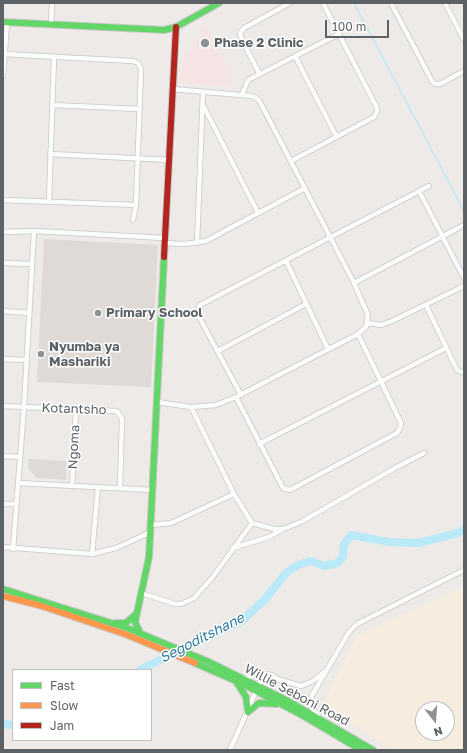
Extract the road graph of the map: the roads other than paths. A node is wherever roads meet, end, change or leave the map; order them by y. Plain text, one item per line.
1 (52, 3) edge
2 (219, 3) edge
3 (290, 3) edge
4 (323, 3) edge
5 (398, 3) edge
6 (445, 3) edge
7 (392, 4) edge
8 (5, 23) edge
9 (51, 26) junction
10 (176, 27) junction
11 (339, 34) junction
12 (464, 40) edge
13 (4, 54) edge
14 (295, 56) junction
15 (54, 57) junction
16 (464, 71) edge
17 (260, 73) junction
18 (3, 76) edge
19 (172, 89) junction
20 (203, 92) junction
21 (242, 95) junction
22 (52, 105) junction
23 (203, 105) junction
24 (139, 109) junction
25 (336, 136) junction
26 (50, 154) junction
27 (138, 160) junction
28 (170, 160) junction
29 (291, 161) junction
30 (429, 186) dead end
31 (305, 188) junction
32 (419, 191) junction
33 (3, 200) edge
34 (49, 202) junction
35 (136, 205) junction
36 (258, 213) junction
37 (133, 220) dead end
38 (462, 226) edge
39 (3, 232) edge
40 (34, 232) junction
41 (442, 236) junction
42 (330, 238) junction
43 (165, 241) junction
44 (197, 243) junction
45 (286, 261) junction
46 (3, 263) edge
47 (31, 264) junction
48 (464, 278) edge
49 (354, 283) junction
50 (464, 286) edge
51 (306, 304) junction
52 (426, 305) junction
53 (3, 311) edge
54 (29, 313) junction
55 (367, 323) junction
56 (358, 334) junction
57 (446, 348) junction
58 (328, 349) junction
59 (218, 351) junction
60 (3, 359) edge
61 (27, 360) junction
62 (464, 373) edge
63 (382, 381) junction
64 (241, 395) junction
65 (236, 398) junction
66 (157, 402) junction
67 (3, 406) edge
68 (24, 407) junction
69 (191, 407) junction
70 (76, 409) junction
71 (259, 444) junction
72 (424, 453) dead end
73 (3, 456) edge
74 (20, 457) junction
75 (18, 483) junction
76 (72, 486) junction
77 (98, 487) junction
78 (120, 488) junction
79 (152, 490) junction
80 (234, 494) junction
81 (3, 504) edge
82 (16, 504) junction
83 (252, 523) junction
84 (151, 529) junction
85 (283, 529) junction
86 (3, 547) edge
87 (233, 548) junction
88 (13, 549) junction
89 (92, 554) junction
90 (464, 570) edge
91 (3, 589) edge
92 (141, 593) junction
93 (3, 596) edge
94 (136, 614) junction
95 (110, 623) junction
96 (142, 634) junction
97 (155, 643) junction
98 (207, 665) junction
99 (327, 669) junction
100 (244, 678) junction
101 (277, 679) junction
102 (236, 681) junction
103 (257, 689) junction
104 (282, 705) junction
105 (248, 712) junction
106 (321, 719) junction
107 (230, 750) edge
108 (361, 750) edge
109 (373, 750) edge

1 - 9 street
2 - 10 street
3 - 17 street
4 - 11 street
5 - 7 street
6 - 12 street
7 - 16 street
8 - 9 street
8 - 13 street
9 - 10 street
10 - 19 street
11 - 14 street
11 - 25 street
13 - 15 street
13 - 18 street
14 - 17 street
14 - 25 street
15 - 22 street
15 - 24 street
17 - 21 street
19 - 20 street
19 - 28 street
20 - 21 street
20 - 23 street
21 - 29 street
22 - 24 street
22 - 26 street
23 - 36 street
23 - 44 street
24 - 27 street
25 - 29 street
26 - 27 street
26 - 34 street
27 - 28 street
27 - 35 street
28 - 43 street
29 - 31 street
30 - 32 street
31 - 36 street
31 - 42 street
32 - 41 street
32 - 42 street
33 - 34 street
34 - 35 street
35 - 37 street
36 - 44 street
38 - 41 street
39 - 40 street
40 - 43 street
40 - 47 street
41 - 48 street
41 - 49 street
42 - 45 street
42 - 49 street
43 - 44 street
43 - 66 street
45 - 51 street
45 - 59 street
46 - 47 street
47 - 54 street
49 - 55 street
50 - 52 street
51 - 58 street
51 - 59 street
52 - 55 street
52 - 57 street
53 - 54 street
54 - 61 street
55 - 56 street
56 - 58 street
56 - 63 street
57 - 62 street
57 - 63 street
58 - 64 street
59 - 64 street
60 - 61 street
61 - 68 street
63 - 71 street
63 - 71 street
64 - 65 street
65 - 69 street
65 - 71 street
66 - 69 street
66 - 79 street
67 - 68 street, Kotantsho
68 - 70 street, Kotantsho
68 - 74 street
69 - 80 street
70 - 76 street, Ngoma
70 - 78 street, Kotantsho
72 - 85 street
73 - 74 street
74 - 75 street
75 - 76 street
75 - 82 street
76 - 77 street
77 - 78 street
77 - 89 street
78 - 79 street
79 - 84 street
80 - 83 street
80 - 84 street
81 - 82 street
82 - 88 street
83 - 85 street
83 - 87 street
84 - 89 street
84 - 92 street
85 - 87 street
86 - 88 street
87 - 92 street
88 - 89 street
90 - 99 street
91 - 95 street
92 - 94 street
93 - 97 street
94 - 95 street
94 - 96 street
95 - 96 street
96 - 97 street
97 - 98 street
98 - 100 street, Willie Seboni Road
98 - 102 street, Willie Seboni Road
99 - 101 street
99 - 106 street
100 - 101 street
100 - 103 street, Willie Seboni Road
101 - 103 street
102 - 103 street, Willie Seboni Road
102 - 105 street
103 - 104 street, Willie Seboni Road
103 - 105 street
103 - 106 street, Willie Seboni Road
104 - 105 street
104 - 108 street, Willie Seboni Road
105 - 107 street
106 - 109 street, Willie Seboni Road

